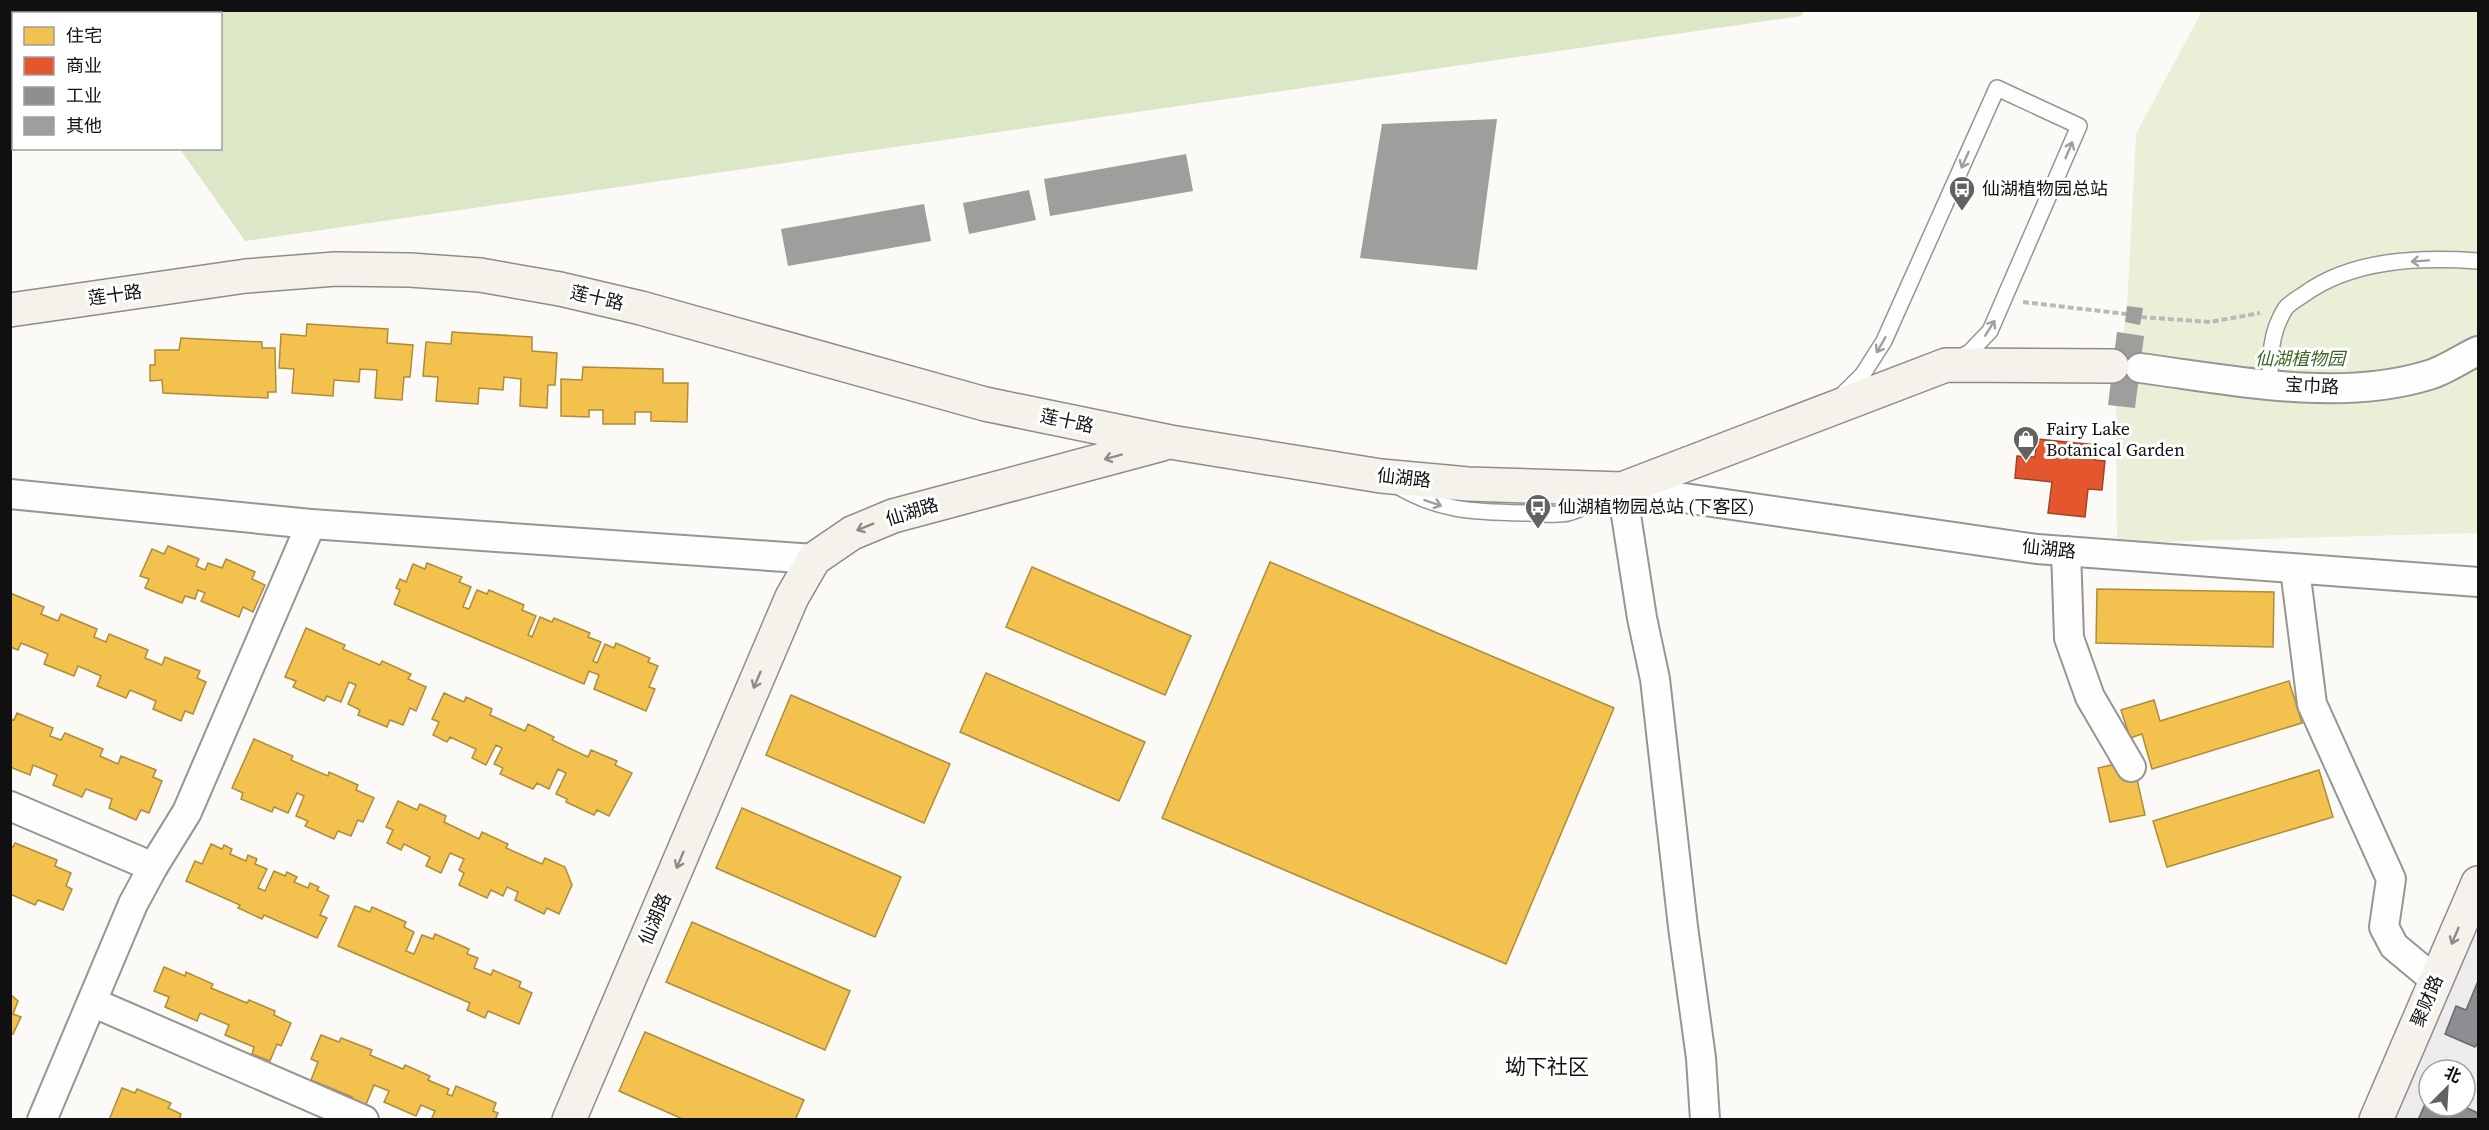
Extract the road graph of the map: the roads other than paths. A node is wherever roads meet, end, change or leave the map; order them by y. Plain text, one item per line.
1 (2478, 261) edge
2 (10, 310) edge
3 (2478, 351) edge
4 (1946, 365) junction
5 (2126, 367) joint
6 (2270, 384) junction
7 (1826, 411) junction
8 (1170, 442) junction
9 (1622, 489) junction
10 (10, 494) edge
11 (311, 524) junction
12 (2066, 551) junction
13 (814, 559) junction
14 (2295, 569) junction
15 (2478, 582) edge
16 (2132, 767) dead end
17 (10, 806) edge
18 (153, 867) junction
19 (2478, 883) edge
20 (2436, 981) junction
21 (92, 1002) junction
22 (42, 1119) edge
23 (364, 1119) edge
24 (569, 1119) edge
25 (1705, 1119) edge
26 (2376, 1119) edge

1 -> 6 lane
2 - 8 street, 莲十路
3 - 6 street, 宝巾路
4 - 5 street, 仙湖路
4 - 7 street, 仙湖路
4 -> 7 lane
5 - 6 street, 宝巾路
7 - 9 street, 仙湖路
8 - 9 street, 仙湖路
8 -> 13 street, 仙湖路
9 - 12 street, 仙湖路
9 - 25 street
10 - 11 street
11 - 13 street
11 - 18 street
12 - 14 street, 仙湖路
12 - 16 street
13 -> 24 street, 仙湖路
14 - 15 street, 仙湖路
14 - 20 street
17 - 18 street
18 - 21 street
19 -> 20 street, 聚财路
20 - 26 street, 聚财路
21 - 22 street
21 - 23 street

